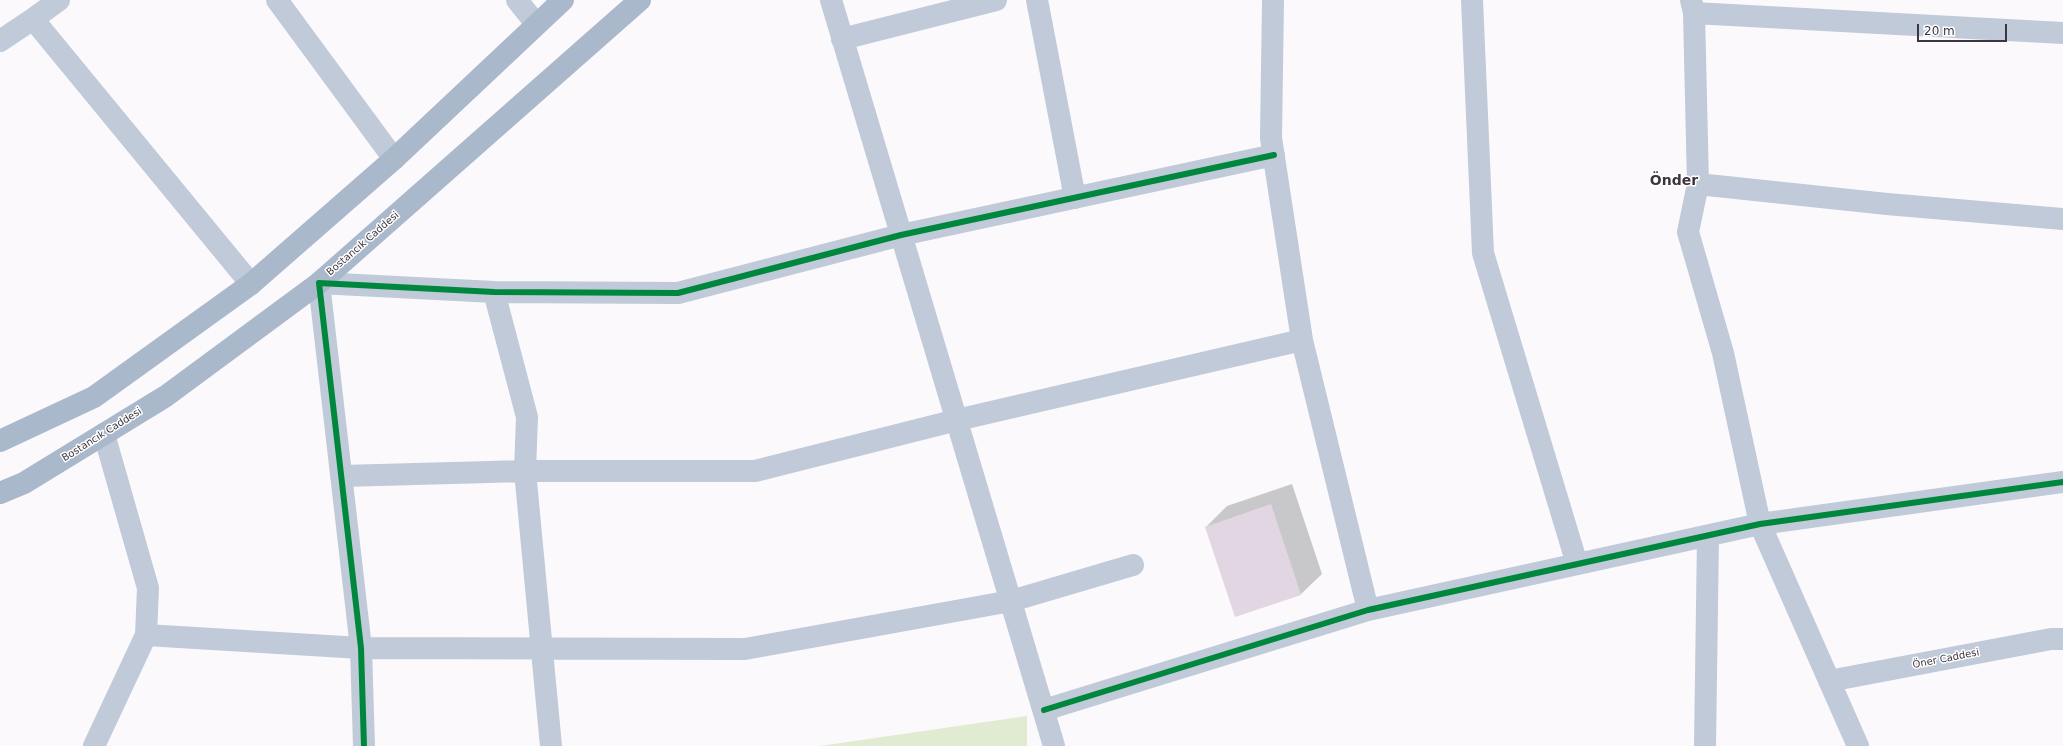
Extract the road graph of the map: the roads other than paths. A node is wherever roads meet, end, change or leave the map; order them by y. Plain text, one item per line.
1 (59, 0) edge
2 (277, 0) edge
3 (516, 0) edge
4 (563, 0) edge
5 (640, 0) edge
6 (831, 0) edge
7 (996, 0) edge
8 (1037, 0) edge
9 (1273, 0) edge
10 (1472, 0) edge
11 (1692, 7) edge
12 (33, 19) junction
13 (536, 24) junction
14 (2063, 33) edge
15 (842, 39) junction
16 (0, 41) edge
17 (1274, 155) junction
18 (394, 159) junction
19 (1698, 184) junction
20 (1075, 198) junction
21 (2063, 219) edge
22 (901, 235) junction
23 (319, 283) junction
24 (251, 284) junction
25 (494, 292) junction
26 (1302, 340) junction
27 (957, 420) junction
28 (104, 434) junction
29 (0, 441) edge
30 (525, 471) junction
31 (342, 476) junction
32 (2063, 482) edge
33 (0, 493) edge
34 (1760, 524) junction
35 (1708, 536) junction
36 (1578, 564) junction
37 (1133, 565) dead end
38 (1011, 601) junction
39 (1368, 610) junction
40 (146, 635) junction
41 (2063, 639) edge
42 (361, 648) junction
43 (542, 649) junction
44 (1829, 681) junction
45 (1044, 710) junction
46 (94, 746) edge
47 (364, 746) edge
48 (551, 746) edge
49 (1054, 746) edge
50 (1705, 746) edge
51 (1858, 746) edge

1 - 12 street
2 - 18 street
3 - 13 street
4 - 13 main road
5 - 23 main road, Bostancık Caddesi
6 - 15 street
7 - 15 street
8 - 20 street
9 - 17 street
10 - 36 street
11 - 14 street
11 - 19 street
12 - 16 street
12 - 24 street
13 - 18 main road
15 - 22 street
17 - 20 street
17 - 26 street
18 - 24 main road
19 - 21 street
19 - 34 street
20 - 22 street
22 - 25 street
22 - 27 street
23 - 25 street
23 - 28 main road, Bostancık Caddesi
23 - 31 street
24 - 29 main road
25 - 30 street
26 - 27 street
26 - 39 street
27 - 30 street
27 - 38 street
28 - 33 main road, Bostancık Caddesi
28 - 40 street
30 - 31 street
30 - 43 street
31 - 42 street
32 - 34 street
34 - 35 street
34 - 44 street
35 - 36 street
35 - 50 street
36 - 39 street
37 - 38 street
38 - 43 street
38 - 45 street
39 - 45 street
40 - 42 street
40 - 46 street
41 - 44 street, Öner Caddesi
42 - 43 street
42 - 47 street
43 - 48 street
44 - 51 street
45 - 49 street

